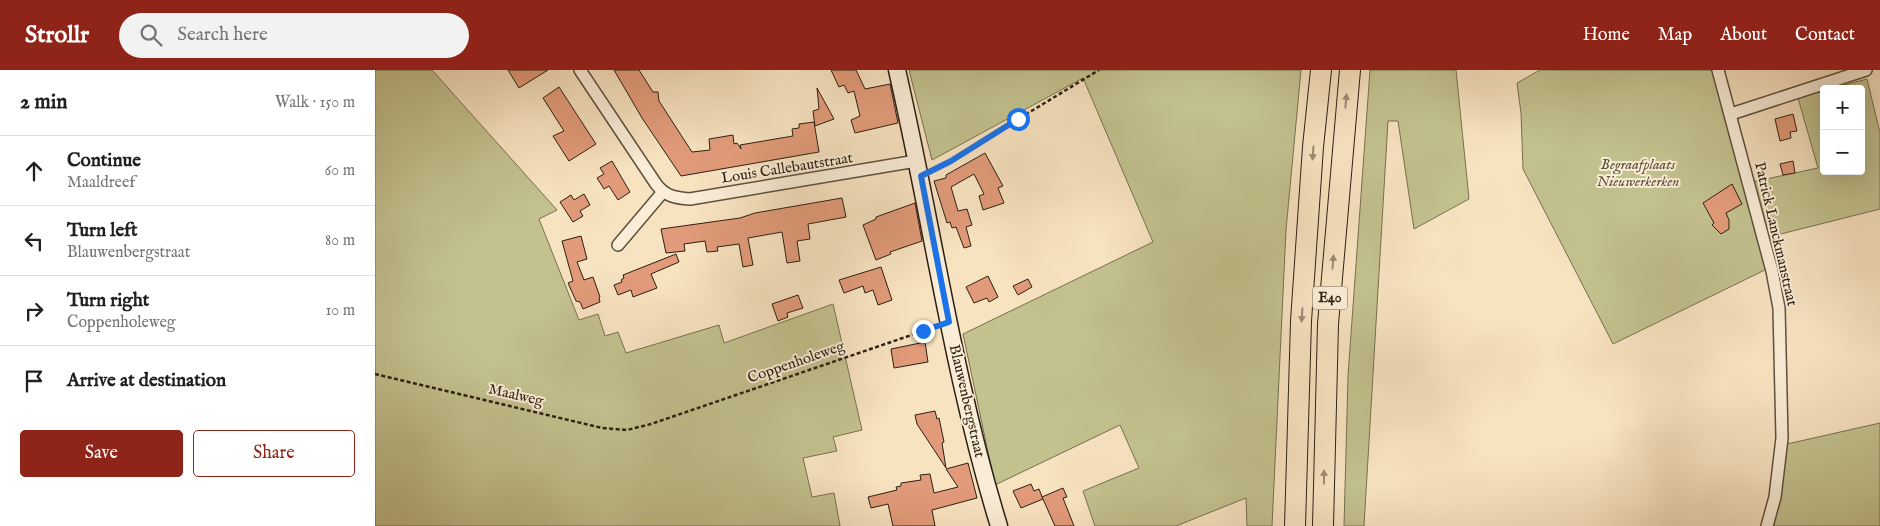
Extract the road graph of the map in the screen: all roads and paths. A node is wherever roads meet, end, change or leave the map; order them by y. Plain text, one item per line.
1 (580, 70) edge
2 (897, 70) edge
3 (1099, 70) edge
4 (1321, 70) edge
5 (1349, 70) edge
6 (1718, 70) edge
7 (1866, 70) edge
8 (1731, 114) junction
9 (918, 168) junction
10 (662, 193) junction
11 (618, 245) dead end
12 (949, 322) junction
13 (375, 374) edge
14 (651, 424) joint
15 (999, 526) edge
16 (1295, 526) edge
17 (1323, 526) edge
18 (1767, 526) edge

1 - 10 street
2 - 9 street, Blauwenbergstraat
3 - 9 path
4 -> 16 highway, E40
17 -> 5 highway, E40
6 - 8 street, Patrick Lanckmanstraat
7 - 8 street
8 - 18 street, Patrick Lanckmanstraat
9 - 10 street, Louis Callebautstraat
9 - 12 street, Blauwenbergstraat
10 - 11 street
12 - 14 path, Coppenholeweg
12 - 15 street, Blauwenbergstraat
13 - 14 path, Maalweg

